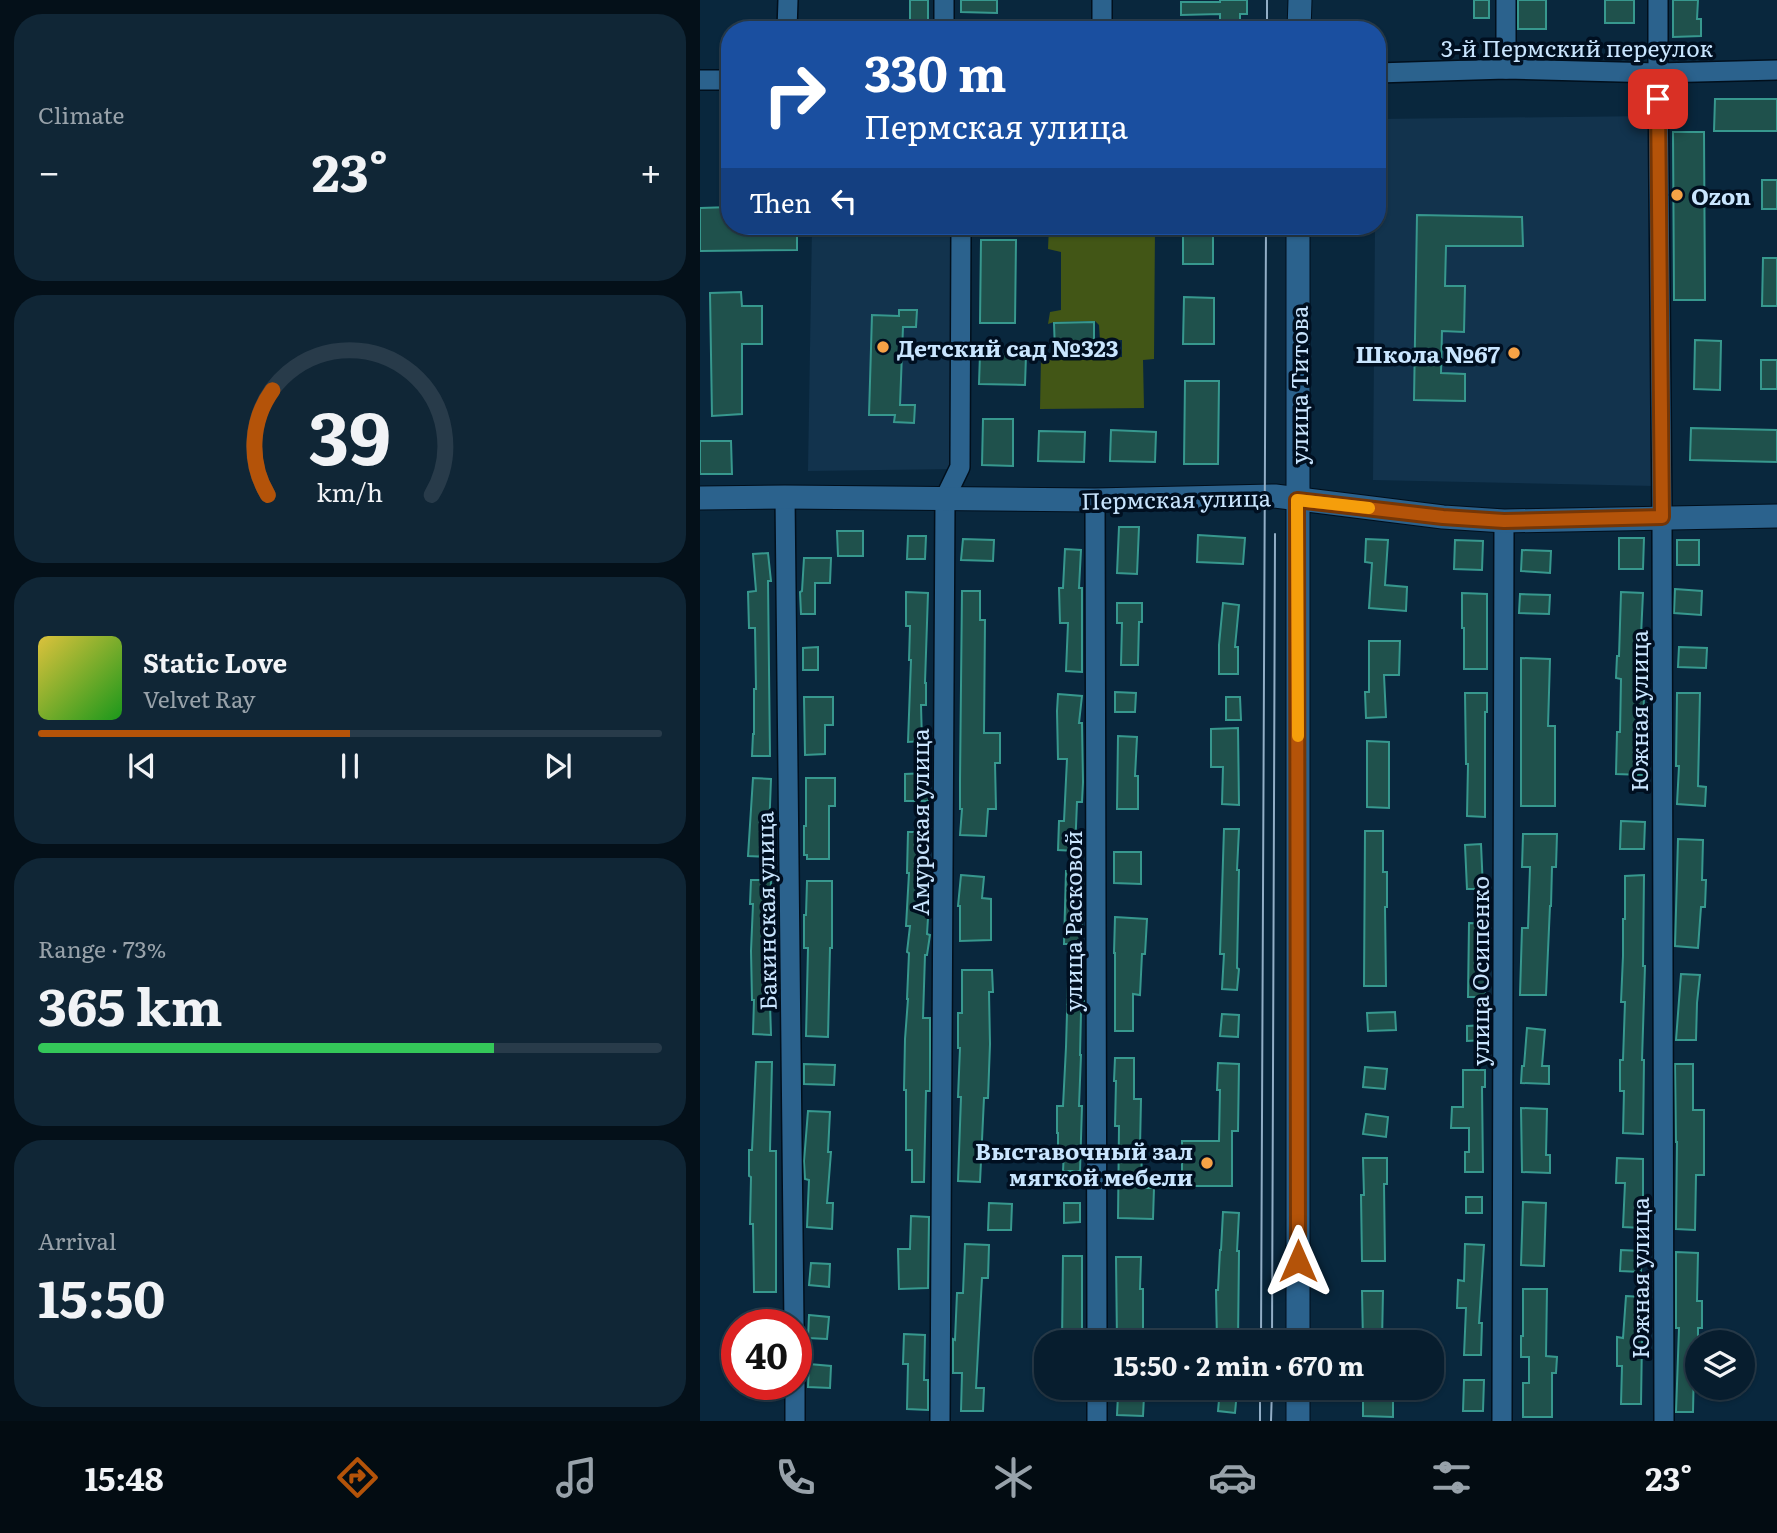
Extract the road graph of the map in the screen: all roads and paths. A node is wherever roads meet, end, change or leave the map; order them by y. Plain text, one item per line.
1 (788, 0) edge
2 (944, 0) edge
3 (1102, 0) edge
4 (1300, 0) edge
5 (1506, 0) edge
6 (1658, 0) edge
7 (787, 21) edge
8 (944, 21) edge
9 (1102, 21) edge
10 (1300, 21) edge
11 (1506, 69) junction
12 (1777, 70) edge
13 (1386, 73) edge
14 (1657, 73) junction
15 (700, 80) edge
16 (721, 80) edge
17 (961, 235) edge
18 (1298, 235) edge
19 (785, 497) junction
20 (700, 498) edge
21 (945, 498) junction
22 (1095, 500) junction
23 (1297, 500) junction
24 (1777, 516) edge
25 (1662, 517) junction
26 (1504, 521) junction
27 (794, 1309) edge
28 (1097, 1330) edge
29 (1298, 1330) edge
30 (794, 1400) edge
31 (1097, 1400) edge
32 (1298, 1400) edge
33 (1297, 1418) edge
34 (795, 1421) edge
35 (940, 1421) edge
36 (1097, 1421) edge
37 (1502, 1421) edge
38 (1664, 1421) edge

1 - 7 street
2 - 8 street
3 - 9 street
4 - 10 street
5 - 11 street
6 - 14 street, Южная улица
11 - 13 street, 3-й Пермский переулок
11 - 14 street, 3-й Пермский переулок
12 - 14 street, 3-й Пермский переулок
14 - 25 street, Южная улица
15 - 16 street
17 - 21 street, Амурская улица
18 - 23 street, улица Титова
19 - 20 street, Пермская улица
19 - 21 street, Пермская улица
19 - 27 street, Бакинская улица
21 - 22 street, Пермская улица
21 - 35 street, Амурская улица
22 - 23 street, Пермская улица
22 - 28 street, улица Расковой
23 - 26 street, Пермская улица
23 - 29 street, улица Титова
24 - 25 street, Пермская улица
25 - 26 street, Пермская улица
25 - 38 street, Южная улица
26 - 37 street, улица Осипенко
30 - 34 street
31 - 36 street
32 - 33 street

